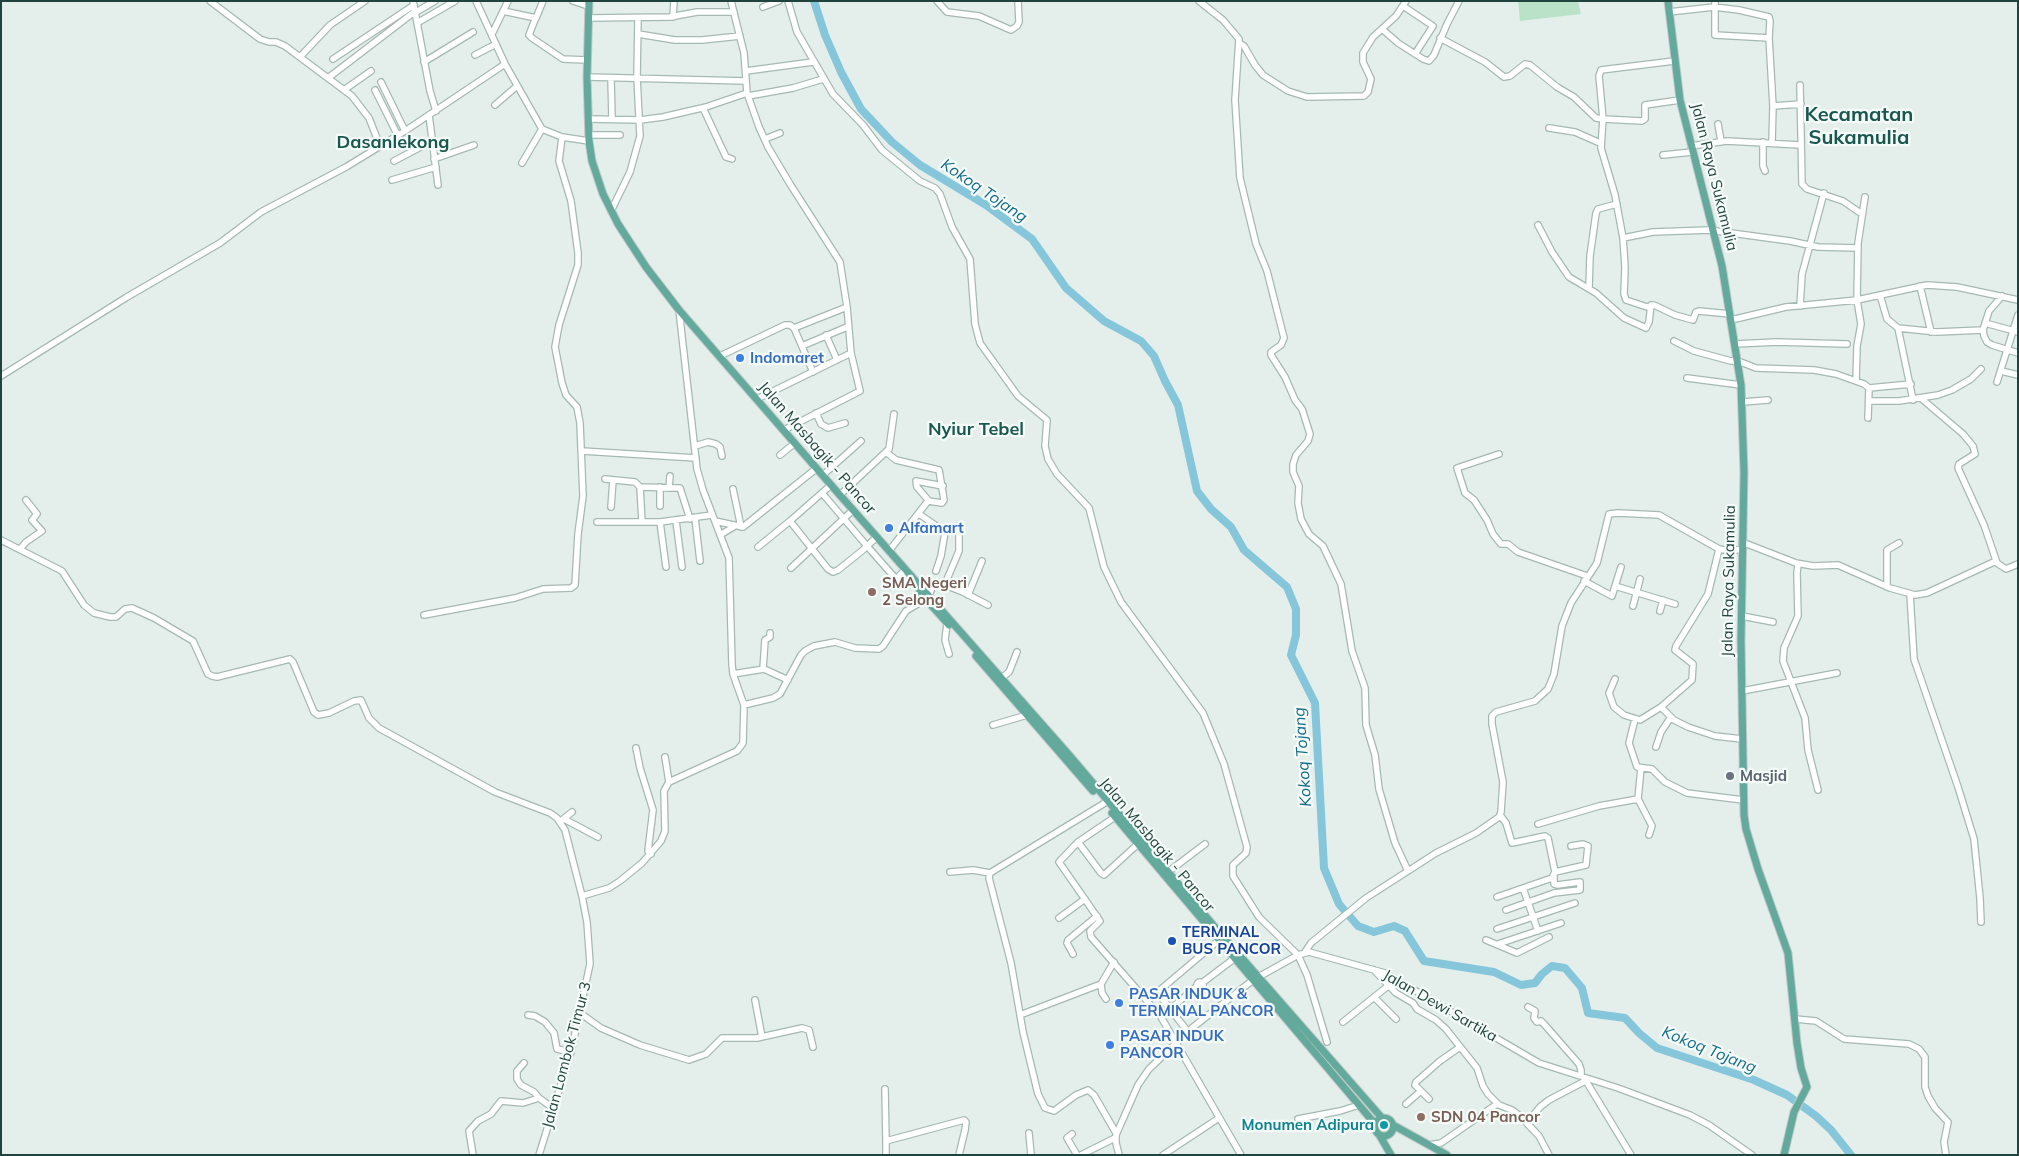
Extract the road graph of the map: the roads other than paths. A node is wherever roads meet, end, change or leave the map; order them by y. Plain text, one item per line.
1 (210, 1) edge
2 (365, 1) edge
3 (435, 1) edge
4 (455, 1) edge
5 (476, 1) edge
6 (508, 1) edge
7 (543, 1) edge
8 (574, 1) edge
9 (674, 1) edge
10 (731, 1) edge
11 (779, 1) edge
12 (788, 1) edge
13 (937, 1) edge
14 (1018, 1) edge
15 (1199, 1) edge
16 (1459, 1) edge
17 (1668, 1) edge
18 (413, 3) edge
19 (588, 4) edge
20 (1404, 4) edge
21 (1714, 4) edge
22 (763, 7) dead end
23 (503, 11) junction
24 (734, 12) junction
25 (1669, 12) junction
26 (414, 13) junction
27 (673, 17) junction
28 (536, 18) junction
29 (588, 18) junction
30 (638, 18) junction
31 (417, 23) junction
32 (1432, 26) junction
33 (1382, 28) junction
34 (473, 32) dead end
35 (492, 34) junction
36 (638, 34) junction
37 (1442, 35) junction
38 (740, 36) junction
39 (1769, 38) junction
40 (1239, 42) junction
41 (496, 44) junction
42 (1415, 54) junction
43 (475, 55) dead end
44 (300, 57) junction
45 (333, 59) dead end
46 (587, 60) junction
47 (1674, 61) junction
48 (424, 62) junction
49 (814, 62) junction
50 (505, 64) junction
51 (371, 71) dead end
52 (746, 72) junction
53 (587, 77) junction
54 (328, 78) junction
55 (611, 78) junction
56 (637, 78) junction
57 (823, 79) junction
58 (746, 81) junction
59 (381, 82) dead end
60 (1800, 85) dead end
61 (517, 86) junction
62 (344, 90) junction
63 (375, 90) dead end
64 (748, 94) junction
65 (1680, 100) junction
66 (1800, 104) junction
67 (495, 105) dead end
68 (1773, 106) junction
69 (703, 108) junction
70 (436, 110) junction
71 (428, 115) junction
72 (589, 119) junction
73 (612, 119) junction
74 (1603, 119) junction
75 (640, 120) junction
76 (1718, 124) dead end
77 (1548, 128) dead end
78 (542, 129) junction
79 (406, 131) junction
80 (780, 133) dead end
81 (620, 135) dead end
82 (398, 136) junction
83 (562, 138) junction
84 (589, 138) junction
85 (765, 139) junction
86 (432, 141) junction
87 (1721, 142) junction
88 (1764, 142) junction
89 (1772, 142) junction
90 (1600, 143) junction
91 (474, 145) dead end
92 (1800, 145) junction
93 (380, 146) junction
94 (1691, 149) junction
95 (1663, 156) dead end
96 (434, 159) junction
97 (732, 159) dead end
98 (394, 161) dead end
99 (522, 163) dead end
100 (436, 167) junction
101 (1765, 171) dead end
102 (392, 180) dead end
103 (438, 185) dead end
104 (1824, 194) junction
105 (1865, 196) dead end
106 (1617, 204) junction
107 (611, 211) junction
108 (1862, 214) junction
109 (1538, 224) dead end
110 (1713, 230) junction
111 (1623, 238) junction
112 (1810, 246) junction
113 (1858, 248) junction
114 (1920, 286) junction
115 (1589, 288) junction
116 (1880, 296) junction
117 (2002, 296) junction
118 (1857, 300) junction
119 (2018, 300) edge
120 (1651, 305) junction
121 (1800, 306) junction
122 (847, 307) junction
123 (679, 310) junction
124 (2018, 315) edge
125 (1730, 317) junction
126 (1984, 326) junction
127 (847, 327) junction
128 (794, 328) junction
129 (1898, 328) junction
130 (2016, 331) edge
131 (1931, 332) junction
132 (826, 336) junction
133 (1674, 342) dead end
134 (1735, 344) junction
135 (1846, 344) dead end
136 (802, 346) junction
137 (2008, 350) junction
138 (850, 353) junction
139 (2018, 353) edge
140 (720, 356) junction
141 (837, 360) junction
142 (1738, 361) junction
143 (1981, 369) dead end
144 (813, 372) junction
145 (2001, 372) junction
146 (2018, 375) edge
147 (1, 376) edge
148 (1686, 378) dead end
149 (1856, 381) junction
150 (1997, 382) dead end
151 (1910, 384) junction
152 (1741, 385) junction
153 (1869, 388) junction
154 (758, 399) junction
155 (1922, 399) junction
156 (1768, 400) dead end
157 (1913, 400) junction
158 (1869, 401) junction
159 (1742, 402) junction
160 (816, 414) junction
161 (894, 414) dead end
162 (1868, 418) dead end
163 (845, 423) dead end
164 (784, 430) junction
165 (861, 441) dead end
166 (795, 443) junction
167 (695, 446) junction
168 (582, 451) junction
169 (886, 452) junction
170 (1499, 454) dead end
171 (780, 455) dead end
172 (722, 456) dead end
173 (696, 458) junction
174 (817, 468) junction
175 (823, 475) junction
176 (670, 476) dead end
177 (605, 479) dead end
178 (613, 480) junction
179 (831, 485) junction
180 (943, 486) junction
181 (640, 488) junction
182 (660, 488) junction
183 (669, 488) junction
184 (733, 489) dead end
185 (822, 493) junction
186 (840, 495) junction
187 (26, 500) dead end
188 (929, 501) junction
189 (660, 506) dead end
190 (611, 507) dead end
191 (853, 510) junction
192 (919, 514) junction
193 (713, 518) junction
194 (844, 518) junction
195 (692, 519) junction
196 (676, 521) junction
197 (597, 522) dead end
198 (642, 522) junction
199 (660, 522) junction
200 (790, 522) junction
201 (959, 526) dead end
202 (738, 527) junction
203 (720, 535) junction
204 (877, 538) junction
205 (1, 540) edge
206 (1899, 544) dead end
207 (1743, 545) junction
208 (867, 546) junction
209 (758, 547) dead end
210 (20, 549) junction
211 (811, 549) junction
212 (1719, 549) junction
213 (889, 551) junction
214 (700, 561) dead end
215 (982, 561) dead end
216 (1996, 561) junction
217 (1798, 564) junction
218 (2018, 564) edge
219 (666, 567) dead end
220 (682, 567) dead end
221 (1621, 567) dead end
222 (791, 568) dead end
223 (905, 570) junction
224 (936, 571) dead end
225 (896, 579) junction
226 (1585, 579) junction
227 (1640, 580) dead end
228 (945, 584) junction
229 (889, 586) dead end
230 (1615, 586) junction
231 (1887, 587) junction
232 (1636, 592) junction
233 (1910, 594) junction
234 (968, 595) junction
235 (927, 597) junction
236 (1662, 600) junction
237 (1675, 604) dead end
238 (988, 605) dead end
239 (1633, 606) dead end
240 (1660, 611) dead end
241 (424, 615) dead end
242 (1742, 616) junction
243 (1773, 622) dead end
244 (947, 624) junction
245 (770, 633) dead end
246 (1018, 652) dead end
247 (949, 654) dead end
248 (763, 669) junction
249 (1837, 673) dead end
250 (733, 674) junction
251 (1615, 679) dead end
252 (788, 680) junction
253 (1000, 680) junction
254 (1791, 683) junction
255 (1742, 690) junction
256 (744, 705) junction
257 (1661, 707) junction
258 (1027, 715) junction
259 (1671, 717) junction
260 (1634, 719) junction
261 (993, 725) dead end
262 (1047, 734) junction
263 (1742, 739) junction
264 (1656, 747) dead end
265 (636, 748) dead end
266 (665, 757) dead end
267 (1641, 768) junction
268 (669, 782) junction
269 (1818, 790) dead end
270 (1638, 799) junction
271 (1743, 800) junction
272 (1106, 802) junction
273 (572, 812) dead end
274 (1500, 815) junction
275 (1116, 817) junction
276 (562, 820) junction
277 (1538, 824) dead end
278 (1649, 835) dead end
279 (598, 837) dead end
280 (1078, 842) junction
281 (1138, 844) junction
282 (1206, 844) dead end
283 (1571, 846) dead end
284 (651, 854) junction
285 (1408, 871) junction
286 (950, 872) dead end
287 (1168, 872) junction
288 (990, 873) junction
289 (1554, 875) junction
290 (1523, 888) junction
291 (582, 896) junction
292 (1498, 897) dead end
293 (1085, 899) junction
294 (1529, 902) junction
295 (1575, 903) dead end
296 (1506, 910) dead end
297 (1097, 916) junction
298 (1533, 917) junction
299 (1059, 918) dead end
300 (1981, 922) dead end
301 (1562, 923) dead end
302 (1497, 929) dead end
303 (1538, 931) junction
304 (1549, 937) dead end
305 (1219, 940) junction
306 (1486, 940) dead end
307 (1498, 944) junction
308 (1305, 952) junction
309 (1073, 954) dead end
310 (1298, 955) junction
311 (1235, 958) junction
312 (1114, 962) junction
313 (1372, 968) junction
314 (1255, 978) junction
315 (1101, 984) junction
316 (1388, 986) junction
317 (1157, 992) junction
318 (1374, 998) junction
319 (1106, 999) dead end
320 (755, 1000) dead end
321 (1147, 1001) junction
322 (1528, 1007) dead end
323 (1170, 1010) junction
324 (580, 1013) junction
325 (528, 1015) dead end
326 (1020, 1015) junction
327 (1162, 1017) junction
328 (1396, 1019) dead end
329 (1795, 1020) junction
330 (1344, 1022) dead end
331 (1185, 1028) dead end
332 (762, 1037) junction
333 (1328, 1042) dead end
334 (1175, 1043) junction
335 (813, 1047) dead end
336 (1460, 1047) junction
337 (571, 1052) junction
338 (524, 1063) dead end
339 (1586, 1079) junction
340 (885, 1089) dead end
341 (1421, 1091) junction
342 (538, 1098) junction
343 (1429, 1099) dead end
344 (1406, 1104) dead end
345 (1497, 1104) junction
346 (1359, 1105) junction
347 (553, 1108) junction
348 (1220, 1118) junction
349 (1382, 1118) junction
350 (1298, 1119) dead end
351 (1527, 1123) junction
352 (1375, 1124) junction
353 (1393, 1125) junction
354 (1029, 1133) dead end
355 (1072, 1134) dead end
356 (1115, 1136) junction
357 (1380, 1136) junction
358 (886, 1141) junction
359 (1429, 1145) junction
360 (473, 1155) edge
361 (539, 1155) edge
362 (886, 1155) edge
363 (959, 1155) edge
364 (1031, 1155) edge
365 (1079, 1155) edge
366 (1120, 1155) edge
367 (1162, 1155) edge
368 (1241, 1155) edge
369 (1391, 1155) edge
370 (1447, 1155) edge
371 (1549, 1155) edge
372 (1631, 1155) edge
373 (1752, 1155) edge
374 (1784, 1155) edge
375 (1946, 1155) edge

1 - 44 street
2 - 44 street
3 - 26 street
4 - 31 street
5 - 35 street
6 - 23 street
7 - 28 street
8 - 19 street
9 - 27 street
10 - 24 street
11 - 22 street
12 - 49 street
13 - 14 street
15 - 40 street
16 - 37 street
17 - 25 main road, Jalan Raya Sukamulia
18 - 26 street
18 - 45 street
19 - 29 main road, Jalan Masbagik - Pancor
20 - 32 street
20 - 33 street
21 - 25 street
21 - 39 street
21 - 39 street
23 - 28 street
23 - 35 street
24 - 27 street
24 - 38 street
25 - 47 main road, Jalan Raya Sukamulia
26 - 31 street
26 - 54 street
27 - 30 street
28 - 46 street
29 - 30 street
29 - 46 main road, Jalan Masbagik - Pancor
30 - 36 street
31 - 48 street
32 - 37 street
32 - 42 street
33 - 40 street
33 - 42 street
34 - 48 street
35 - 41 street
36 - 38 street
36 - 56 street
37 - 42 street
37 - 74 street
38 - 52 street
39 - 68 street
40 - 285 street
41 - 43 street
41 - 50 street
44 - 54 street
46 - 53 main road, Jalan Masbagik - Pancor
47 - 65 main road, Jalan Raya Sukamulia
47 - 74 street
48 - 70 street
49 - 52 street
49 - 57 street
50 - 61 street
50 - 70 street
51 - 62 street
52 - 58 street
53 - 55 street
53 - 72 main road, Jalan Masbagik - Pancor
54 - 62 street
55 - 56 street
55 - 73 street
56 - 58 street
56 - 75 street
57 - 64 street
57 - 310 street
58 - 64 street
59 - 79 street
60 - 66 street
61 - 67 street
61 - 78 street
62 - 93 street
63 - 82 street
64 - 69 street
64 - 85 street
65 - 74 street
65 - 94 main road, Jalan Raya Sukamulia
66 - 68 street
66 - 92 street
68 - 89 street
69 - 75 street
69 - 97 street
70 - 71 street
71 - 79 street
71 - 86 street
72 - 73 street
72 - 84 main road, Jalan Masbagik - Pancor
73 - 75 street
74 - 90 street
75 - 107 street
76 - 87 street
77 - 90 street
78 - 83 street
78 - 99 street
79 - 82 street
80 - 85 street
81 - 84 street
82 - 93 street
83 - 84 street
83 - 168 street
84 - 107 main road, Jalan Masbagik - Pancor
85 - 122 street
86 - 96 street
86 - 98 street
87 - 88 street
87 - 94 street
88 - 89 street
88 - 101 street
89 - 92 street
90 - 106 street
91 - 96 street
92 - 104 street
93 - 147 street
94 - 95 street
94 - 110 main road, Jalan Raya Sukamulia
96 - 100 street
100 - 102 street
100 - 103 street
104 - 108 street
104 - 112 street
105 - 108 street
106 - 111 street
106 - 115 street
107 - 123 main road, Jalan Masbagik - Pancor
108 - 113 street
109 - 115 street
110 - 111 street
110 - 112 street
110 - 125 main road, Jalan Raya Sukamulia
111 - 120 street
112 - 113 street
112 - 121 street
113 - 118 street
114 - 116 street
114 - 117 street
114 - 131 street
115 - 120 street
116 - 118 street
116 - 129 street
117 - 119 street
117 - 126 street
118 - 121 street
118 - 149 street
120 - 125 street
121 - 125 street
122 - 127 street
122 - 128 street
123 - 140 main road, Jalan Masbagik - Pancor
123 - 167 street
124 - 130 street
125 - 134 main road, Jalan Raya Sukamulia
126 - 130 street
126 - 131 street
126 - 137 street
127 - 132 street
127 - 138 street
128 - 136 street
128 - 140 street
129 - 131 street
129 - 151 street
130 - 137 street
132 - 136 street
132 - 141 street
133 - 142 street
134 - 135 street
134 - 142 main road, Jalan Raya Sukamulia
136 - 144 street
137 - 139 street
137 - 145 street
138 - 141 street
138 - 160 street
140 - 154 main road, Jalan Masbagik - Pancor
141 - 144 street
142 - 149 street
142 - 152 main road, Jalan Raya Sukamulia
143 - 155 street
144 - 154 street
145 - 146 street
145 - 150 street
148 - 152 street
149 - 153 street
151 - 153 street
151 - 157 street
152 - 159 main road, Jalan Raya Sukamulia
153 - 158 street
154 - 164 main road, Jalan Masbagik - Pancor
155 - 157 street
155 - 216 street
156 - 159 street
157 - 158 street
158 - 162 street
159 - 207 main road, Jalan Raya Sukamulia
160 - 163 street
160 - 164 street
161 - 169 street
164 - 166 main road, Jalan Masbagik - Pancor
165 - 175 street
166 - 171 street
166 - 174 main road, Jalan Masbagik - Pancor
167 - 172 street
167 - 173 street
168 - 173 street
168 - 241 street
169 - 180 street
169 - 186 street
170 - 226 street
173 - 193 street
174 - 175 main road, Jalan Masbagik - Pancor
174 - 202 street
175 - 179 main road, Jalan Masbagik - Pancor
176 - 183 street
177 - 178 street
178 - 181 street
178 - 190 street
179 - 185 street
179 - 186 main road, Jalan Masbagik - Pancor
180 - 188 street
180 - 188 street
181 - 182 street
181 - 198 street
182 - 183 street
182 - 189 street
183 - 195 street
184 - 202 street
185 - 194 street
185 - 200 street
186 - 191 main road, Jalan Masbagik - Pancor
187 - 210 street
188 - 192 street
191 - 194 street
191 - 204 main road, Jalan Masbagik - Pancor
192 - 213 street
192 - 224 street
193 - 195 street
193 - 202 street
193 - 203 street
194 - 208 street
194 - 211 street
195 - 196 street
195 - 214 street
196 - 199 street
196 - 220 street
197 - 198 street
198 - 199 street
199 - 219 street
200 - 209 street
200 - 211 street
201 - 228 street
202 - 203 street
203 - 250 street
204 - 208 street
204 - 213 main road, Jalan Masbagik - Pancor
205 - 210 street
206 - 231 street
207 - 212 street
207 - 217 street
207 - 242 main road, Jalan Raya Sukamulia
208 - 211 street
208 - 225 street
210 - 276 street
211 - 222 street
212 - 226 street
212 - 257 street
213 - 223 main road, Jalan Masbagik - Pancor
215 - 234 street
216 - 218 street
216 - 233 street
217 - 231 street
217 - 254 street
221 - 230 street
223 - 225 street
223 - 235 main road, Jalan Masbagik - Pancor
225 - 229 street
226 - 230 street
226 - 274 street
227 - 232 street
228 - 234 street
228 - 235 street
230 - 232 street
231 - 233 street
232 - 236 street
232 - 239 street
233 - 300 street
234 - 238 street
235 - 244 main road, Jalan Masbagik - Pancor
235 - 252 street
235 - 253 main road, Jalan Masbagik - Pancor
236 - 237 street
236 - 240 street
242 - 243 street
242 - 255 main road, Jalan Raya Sukamulia
244 - 247 street
244 - 253 main road, Jalan Masbagik - Pancor
245 - 248 street
246 - 253 street
248 - 250 street
248 - 252 street
249 - 254 street
250 - 256 street
251 - 260 street
252 - 256 street
253 - 258 main road, Jalan Masbagik - Pancor
253 - 262 main road, Jalan Masbagik - Pancor
254 - 255 street
254 - 269 street
255 - 263 main road, Jalan Raya Sukamulia
256 - 268 street
257 - 259 street
257 - 260 street
258 - 261 street
258 - 262 main road, Jalan Masbagik - Pancor
259 - 263 street
259 - 264 street
260 - 267 street
262 - 272 main road, Jalan Masbagik - Pancor
263 - 271 main road, Jalan Raya Sukamulia
265 - 284 street
266 - 268 street
267 - 270 street
267 - 271 street
268 - 284 street
270 - 277 street
270 - 278 street
271 - 329 main road, Jalan Raya Sukamulia
272 - 275 main road, Jalan Masbagik - Pancor
272 - 287 main road, Jalan Masbagik - Pancor
272 - 288 street
273 - 276 street
274 - 285 street
274 - 289 street
275 - 280 street
275 - 281 main road, Jalan Masbagik - Pancor
276 - 279 street
276 - 291 street, Jalan Lombok Timur 3
280 - 281 street
280 - 293 street
281 - 305 main road, Jalan Masbagik - Pancor
282 - 287 street
283 - 289 street
284 - 291 street
285 - 308 street
286 - 288 street
287 - 314 main road, Jalan Masbagik - Pancor
288 - 326 street
289 - 290 street
289 - 294 street
290 - 292 street
290 - 294 street
291 - 324 street, Jalan Lombok Timur 3
293 - 297 street
293 - 299 street
294 - 296 street
294 - 298 street
295 - 298 street
297 - 309 street
297 - 312 street
298 - 302 street
298 - 303 street
301 - 303 street
303 - 307 street
304 - 307 street
305 - 311 main road, Jalan Masbagik - Pancor
305 - 317 street
306 - 307 street
308 - 310 street
308 - 313 street, Jalan Dewi Sartika
310 - 314 street
310 - 333 street
311 - 314 main road, Jalan Masbagik - Pancor
311 - 323 street
312 - 315 street
312 - 321 street
313 - 316 street
313 - 339 street, Jalan Dewi Sartika
314 - 334 street
314 - 346 main road, Jalan Masbagik - Pancor
314 - 349 main road, Jalan Masbagik - Pancor
315 - 319 street
315 - 326 street
316 - 318 street
316 - 336 street
317 - 321 street
317 - 323 street
318 - 328 street
318 - 330 street
320 - 332 street
321 - 327 street
322 - 339 street
323 - 327 street
323 - 331 street
324 - 332 street
324 - 337 street, Jalan Lombok Timur 3
325 - 337 street
326 - 356 street
327 - 334 street
329 - 374 main road, Jalan Raya Sukamulia
329 - 375 street
332 - 335 street
334 - 348 street
334 - 356 street
336 - 341 street
336 - 345 street
337 - 347 street, Jalan Lombok Timur 3
338 - 342 street
339 - 351 street
339 - 372 street
339 - 373 street, Jalan Dewi Sartika
340 - 358 street
341 - 343 street
341 - 344 street
342 - 347 street
342 - 360 street
345 - 351 street
345 - 359 street
346 - 350 street
346 - 352 main road, Jalan Masbagik - Pancor
347 - 361 street, Jalan Lombok Timur 3
348 - 367 street
348 - 368 street
349 - 352 main road
349 - 353 main road
351 - 371 street
352 - 357 main road
353 - 357 main road
353 - 359 main road
354 - 364 street
355 - 365 street
356 - 365 street
356 - 366 street
357 - 369 main road
358 - 362 street
358 - 363 street
359 - 370 main road

